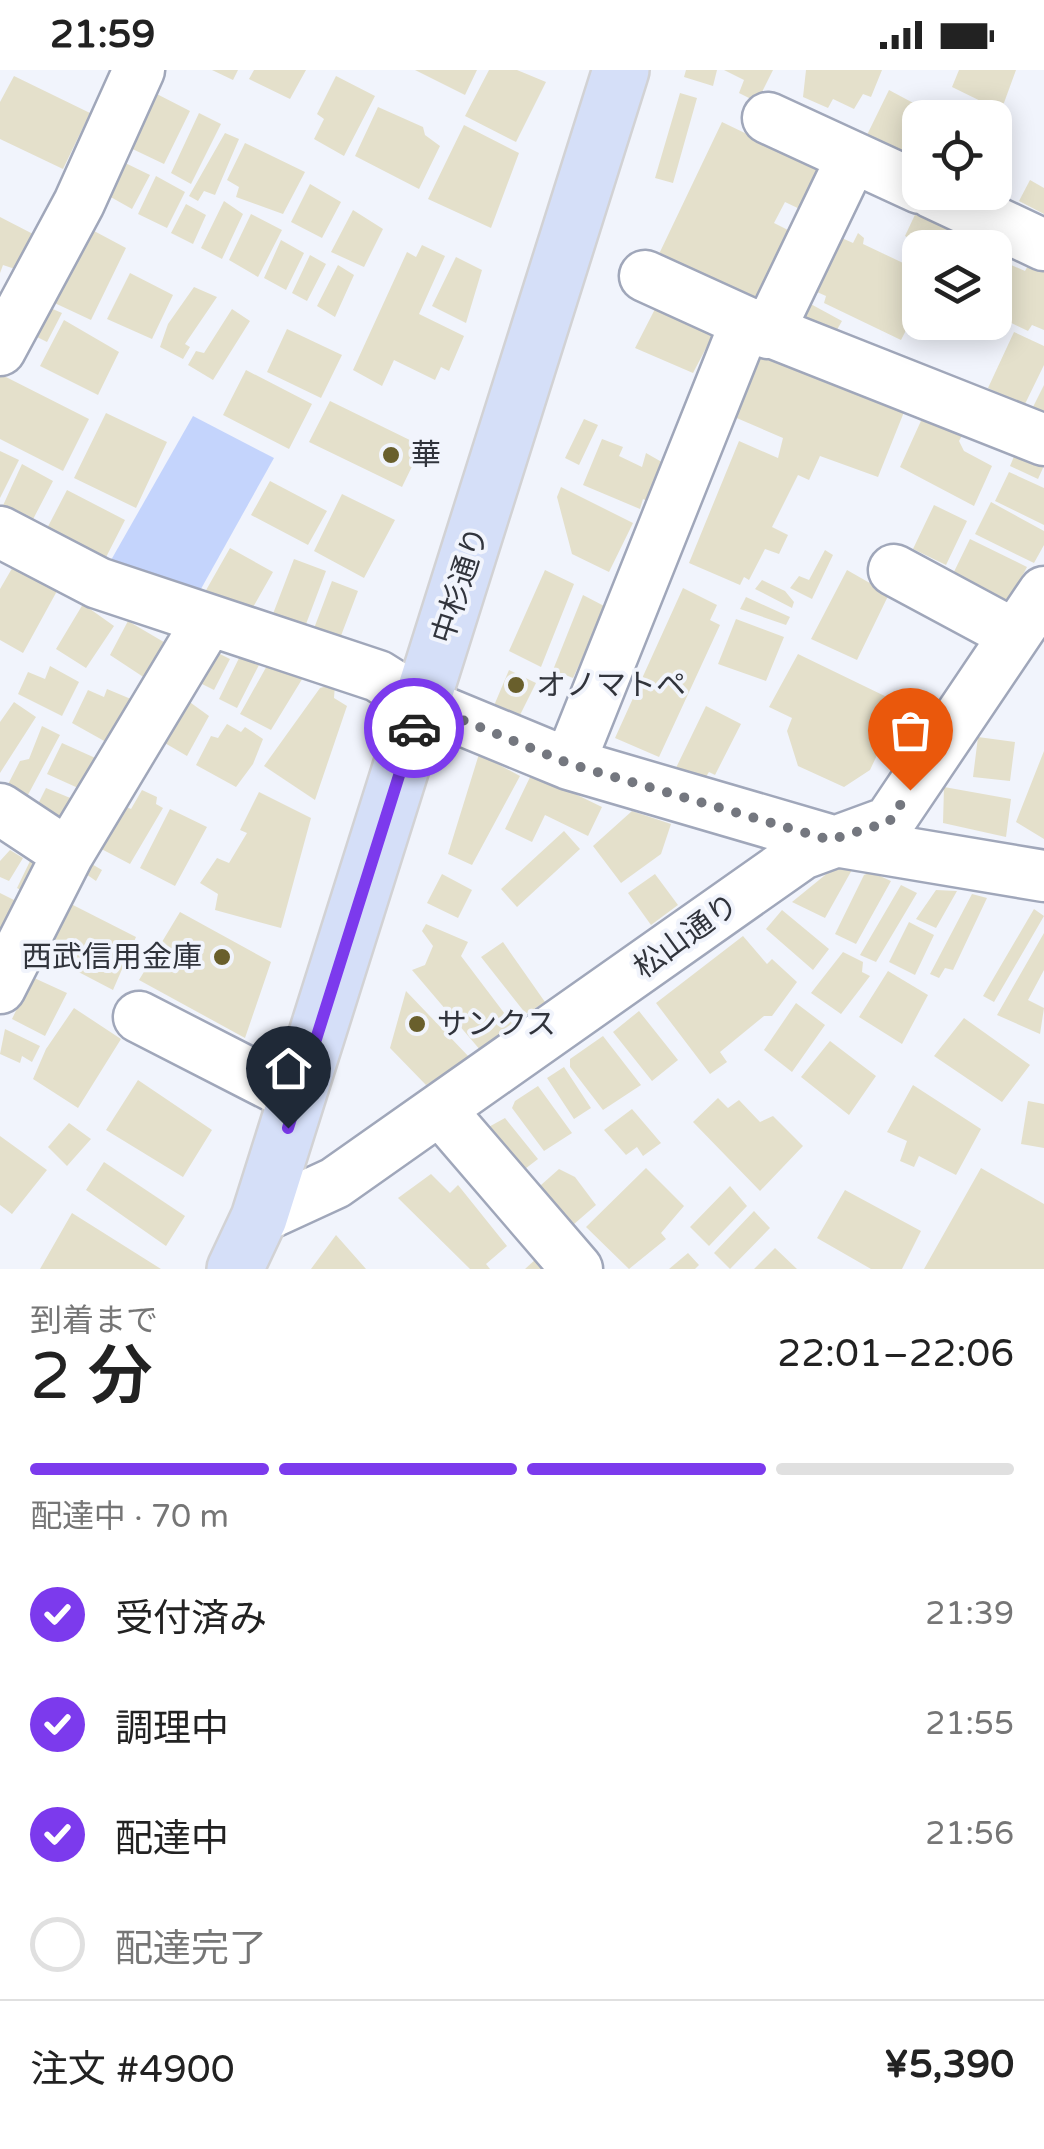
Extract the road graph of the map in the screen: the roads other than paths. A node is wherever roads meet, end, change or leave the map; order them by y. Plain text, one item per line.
1 (139, 70) edge
2 (621, 70) edge
3 (768, 118) dead end
4 (852, 158) junction
5 (902, 180) edge
6 (969, 210) edge
7 (1044, 245) edge
8 (645, 276) dead end
9 (757, 328) junction
10 (0, 350) edge
11 (1044, 440) edge
12 (0, 532) edge
13 (894, 570) dead end
14 (1033, 615) edge
15 (208, 622) junction
16 (421, 703) junction
17 (570, 764) junction
18 (0, 809) edge
19 (830, 840) junction
20 (68, 854) junction
21 (1044, 876) edge
22 (0, 988) edge
23 (139, 1017) dead end
24 (297, 1098) junction
25 (441, 1111) junction
26 (259, 1218) junction
27 (236, 1269) edge
28 (577, 1269) edge

1 - 10 street
2 - 16 main road, 中杉通り
3 - 4 street
4 - 5 street
4 - 9 street
6 - 7 street
8 - 9 street
9 - 11 street
9 - 17 street
12 - 15 street
13 - 14 street
14 - 19 street, 松山通り
15 - 16 street
15 - 20 street
16 - 17 street
16 - 24 main road, 中杉通り
17 - 19 street
18 - 20 street
19 - 21 street
19 - 25 street, 松山通り
20 - 22 street
23 - 24 street
24 - 26 main road, 中杉通り
25 - 26 street, 松山通り
25 - 28 street
26 - 27 main road, 中杉通り

